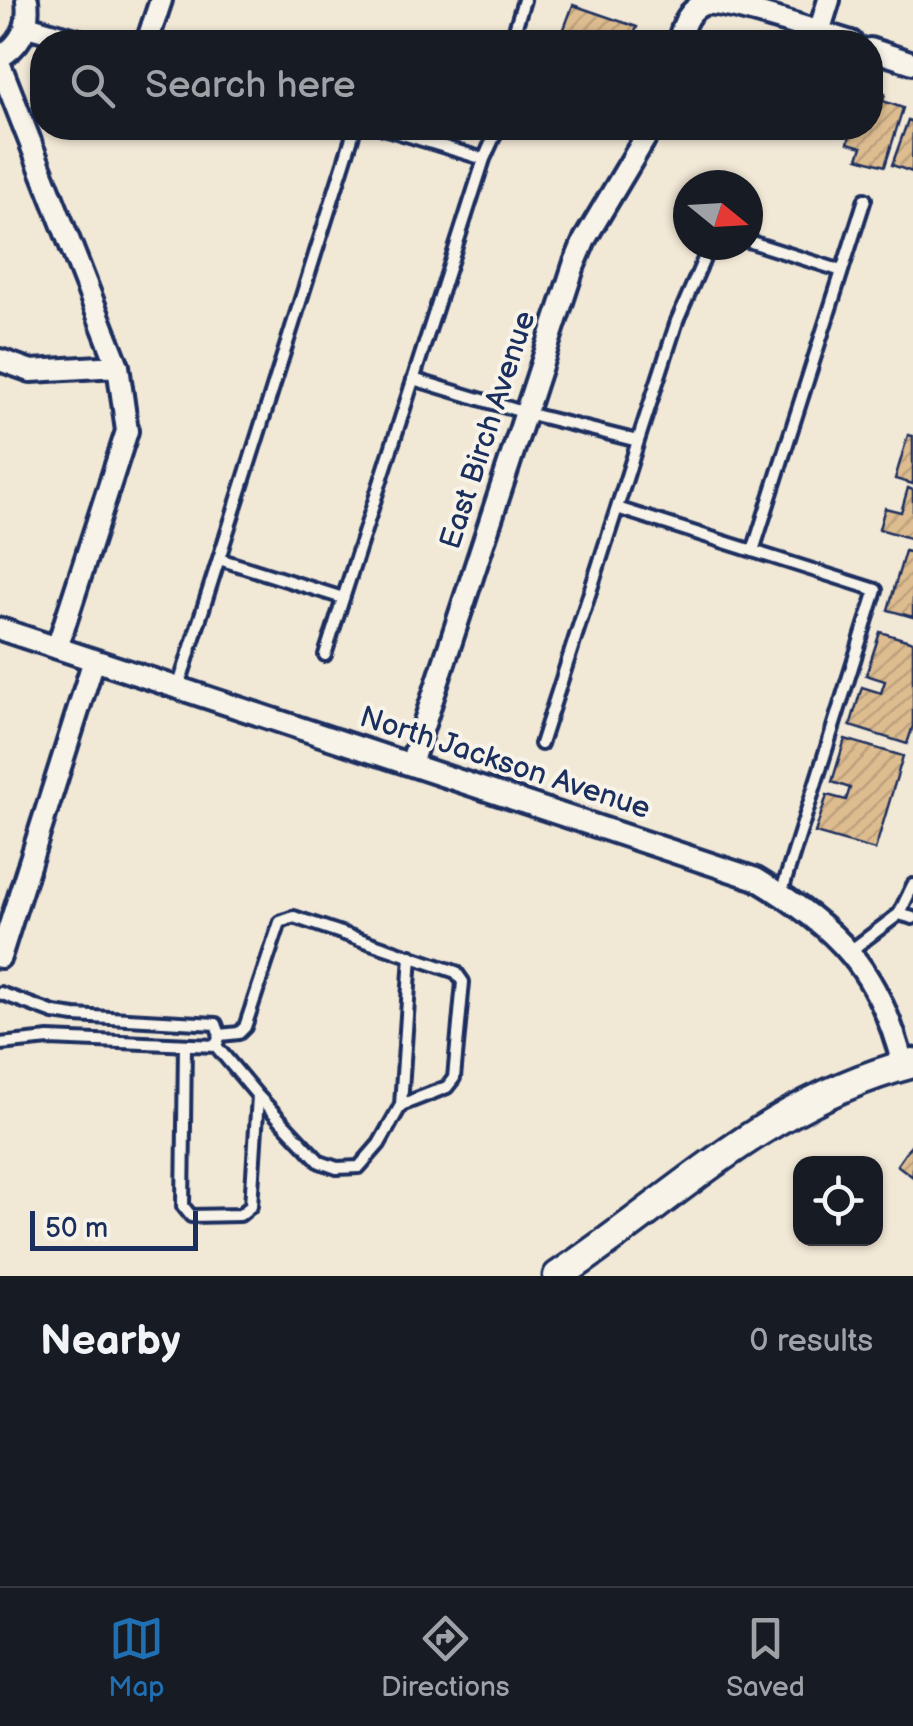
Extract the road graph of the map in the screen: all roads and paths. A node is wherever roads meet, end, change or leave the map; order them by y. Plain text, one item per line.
1 (27, 0) edge
2 (161, 0) edge
3 (524, 0) edge
4 (829, 0) edge
5 (26, 26) junction
6 (40, 30) edge
7 (151, 30) edge
8 (515, 30) edge
9 (683, 30) edge
10 (813, 30) edge
11 (820, 30) edge
12 (883, 53) edge
13 (0, 57) edge
14 (913, 63) edge
15 (0, 65) edge
16 (351, 140) edge
17 (423, 140) edge
18 (493, 140) edge
19 (645, 140) edge
20 (484, 159) junction
21 (865, 199) dead end
22 (763, 246) edge
23 (704, 260) edge
24 (842, 271) junction
25 (0, 360) edge
26 (118, 366) junction
27 (413, 379) junction
28 (526, 414) junction
29 (638, 441) junction
30 (617, 508) junction
31 (752, 551) junction
32 (219, 559) junction
33 (343, 598) junction
34 (0, 630) edge
35 (57, 648) junction
36 (325, 656) dead end
37 (94, 660) junction
38 (178, 688) junction
39 (541, 744) dead end
40 (410, 764) junction
41 (913, 885) edge
42 (781, 894) junction
43 (899, 914) junction
44 (913, 918) edge
45 (850, 951) junction
46 (411, 956) junction
47 (0, 957) edge
48 (0, 993) edge
49 (54, 1013) junction
50 (49, 1039) junction
51 (218, 1040) junction
52 (0, 1044) edge
53 (185, 1046) junction
54 (908, 1064) edge
55 (258, 1096) junction
56 (401, 1105) junction
57 (558, 1276) edge

1 - 5 street
2 - 7 street
3 - 8 lane
4 - 11 street
5 - 6 street
5 - 13 street
9 - 10 street
12 - 14 street
15 - 26 street
16 - 32 lane
17 - 20 lane
18 - 20 lane
19 - 28 street, East Birch Avenue
20 - 27 lane
21 - 24 lane
22 - 24 lane
23 - 29 lane
24 - 31 lane
25 - 26 street
26 - 35 street
27 - 28 lane
27 - 33 lane
28 - 29 lane
28 - 40 street, East Birch Avenue
29 - 30 lane
30 - 31 lane
30 - 39 lane
31 - 42 lane
32 - 33 lane
32 - 38 lane
33 - 36 lane
34 - 35 street, North Jackson Avenue
35 - 37 street, North Jackson Avenue
37 - 38 street, North Jackson Avenue
37 - 47 street
38 - 40 street, North Jackson Avenue
40 - 42 street, North Jackson Avenue
41 - 43 lane
42 - 45 street, North Jackson Avenue
43 - 44 lane
43 - 45 lane
45 - 54 street, North Jackson Avenue
46 - 51 lane
46 - 56 lane
46 - 56 lane
48 - 49 lane
49 - 50 lane
49 - 51 lane
50 - 52 lane
50 - 53 lane
51 - 53 lane
51 - 55 lane
53 - 55 lane
54 - 57 street
55 - 56 lane

